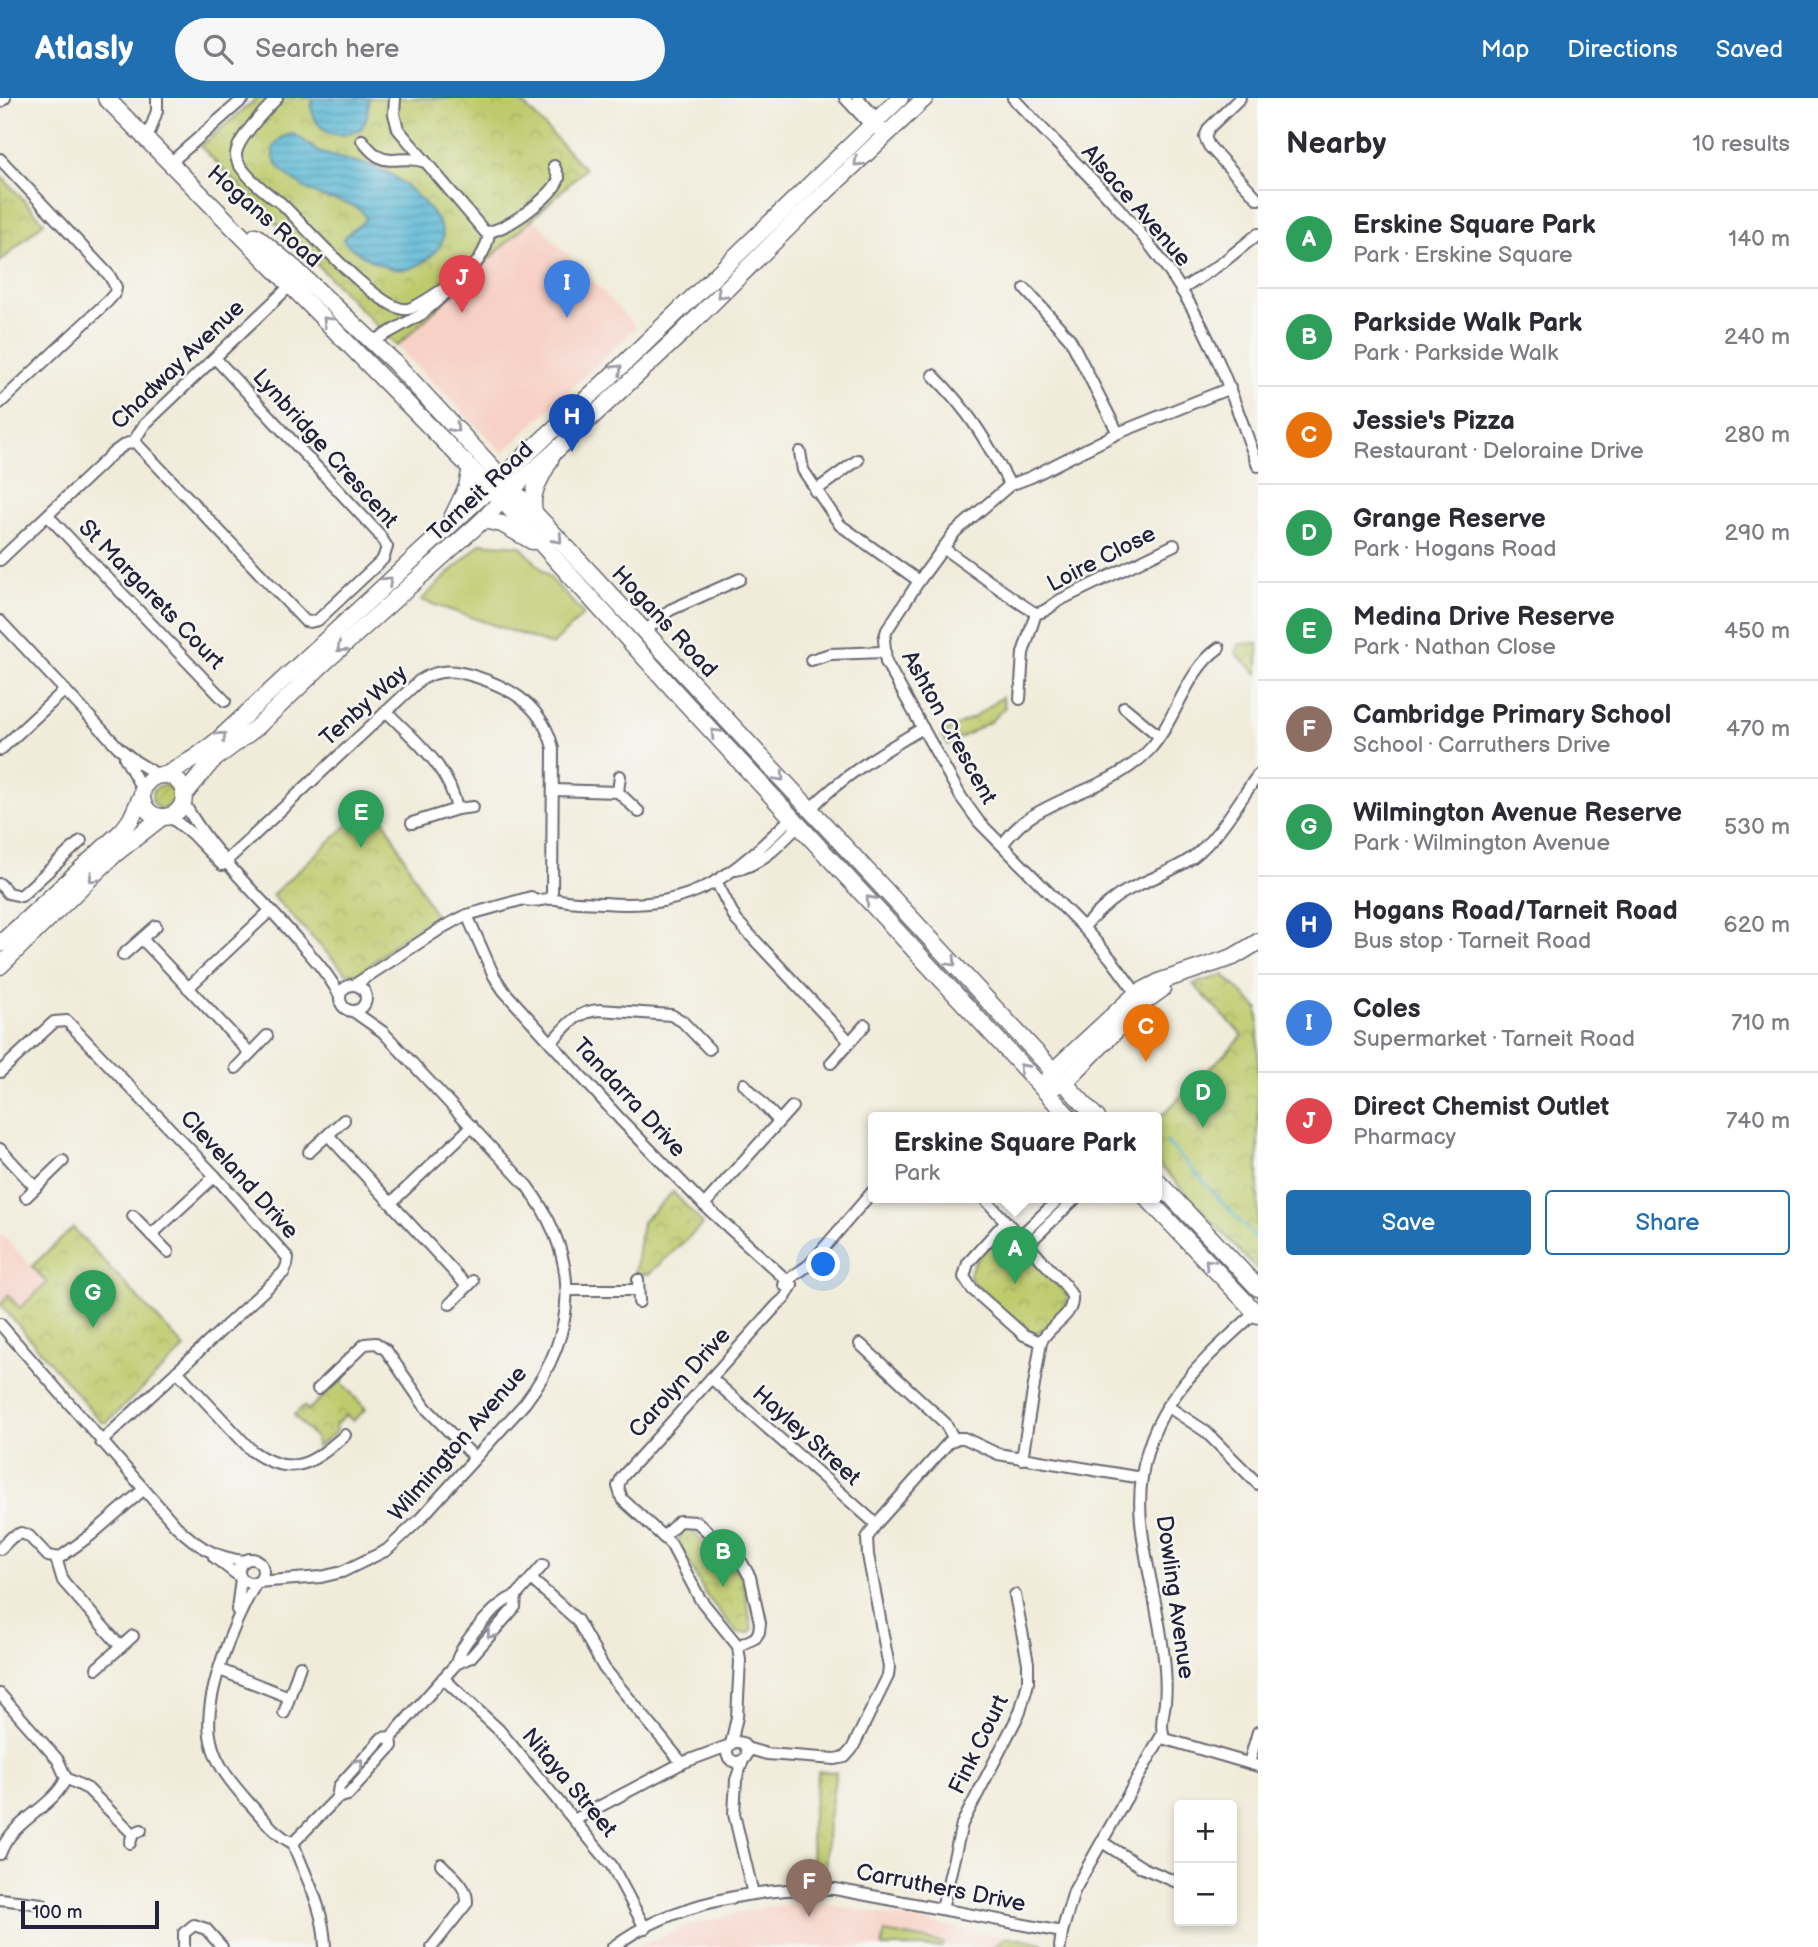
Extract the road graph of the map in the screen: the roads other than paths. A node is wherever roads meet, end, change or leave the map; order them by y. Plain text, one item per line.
1 (5, 98) edge
2 (106, 98) edge
3 (157, 98) edge
4 (244, 98) edge
5 (277, 98) edge
6 (395, 98) edge
7 (845, 98) edge
8 (858, 98) edge
9 (900, 98) edge
10 (925, 98) edge
11 (1014, 98) edge
12 (1240, 98) edge
13 (0, 102) edge
14 (874, 123) junction
15 (885, 136) junction
16 (147, 139) junction
17 (362, 140) dead end
18 (0, 159) edge
19 (426, 162) junction
20 (554, 166) dead end
21 (176, 168) junction
22 (1258, 199) edge
23 (489, 233) junction
24 (1258, 234) edge
25 (472, 269) junction
26 (291, 285) junction
27 (315, 288) junction
28 (1025, 289) dead end
29 (1181, 290) junction
30 (372, 342) junction
31 (215, 358) junction
32 (395, 363) junction
33 (933, 375) dead end
34 (1230, 388) junction
35 (0, 403) edge
36 (435, 432) junction
37 (1118, 433) junction
38 (134, 441) junction
39 (800, 452) dead end
40 (552, 454) junction
41 (858, 460) dead end
42 (1258, 466) edge
43 (471, 468) junction
44 (496, 482) junction
45 (1010, 485) junction
46 (815, 491) junction
47 (507, 494) junction
48 (534, 511) junction
49 (48, 516) junction
50 (483, 520) junction
51 (449, 525) junction
52 (1174, 545) dead end
53 (544, 548) junction
54 (943, 548) junction
55 (0, 560) edge
56 (740, 579) dead end
57 (919, 581) junction
58 (1036, 613) junction
59 (0, 621) edge
60 (644, 632) junction
61 (1219, 648) dead end
62 (884, 652) junction
63 (811, 660) dead end
64 (65, 690) junction
65 (1020, 699) dead end
66 (225, 702) dead end
67 (1124, 708) dead end
68 (386, 711) junction
69 (923, 728) junction
70 (1159, 736) junction
71 (118, 747) junction
72 (0, 750) edge
73 (162, 775) junction
74 (1258, 775) edge
75 (620, 776) dead end
76 (554, 790) junction
77 (618, 792) junction
78 (142, 793) junction
79 (183, 798) junction
80 (473, 807) dead end
81 (457, 809) junction
82 (810, 809) junction
83 (639, 812) dead end
84 (166, 816) junction
85 (796, 820) junction
86 (412, 824) dead end
87 (200, 837) junction
88 (81, 841) dead end
89 (1002, 845) junction
90 (224, 863) junction
91 (716, 881) junction
92 (0, 884) edge
93 (553, 895) junction
94 (271, 910) junction
95 (467, 915) junction
96 (156, 926) dead end
97 (1083, 927) junction
98 (143, 940) junction
99 (1258, 942) edge
100 (0, 944) edge
101 (123, 955) dead end
102 (0, 966) edge
103 (323, 967) junction
104 (382, 968) junction
105 (352, 985) junction
106 (188, 988) junction
107 (340, 996) junction
108 (1140, 998) junction
109 (365, 1000) junction
110 (353, 1011) junction
111 (866, 1025) dead end
112 (383, 1032) junction
113 (267, 1036) dead end
114 (850, 1042) junction
115 (551, 1044) junction
116 (709, 1049) dead end
117 (250, 1054) junction
118 (831, 1063) dead end
119 (236, 1068) dead end
120 (0, 1072) edge
121 (1058, 1077) junction
122 (743, 1082) dead end
123 (1043, 1090) junction
124 (792, 1107) dead end
125 (1064, 1112) edge
126 (1091, 1112) edge
127 (344, 1120) dead end
128 (779, 1121) junction
129 (472, 1126) junction
130 (328, 1136) junction
131 (0, 1149) edge
132 (309, 1152) dead end
133 (63, 1161) dead end
134 (215, 1176) junction
135 (1162, 1186) edge
136 (35, 1187) junction
137 (26, 1196) dead end
138 (868, 1197) edge
139 (391, 1203) junction
140 (988, 1203) edge
141 (1056, 1203) edge
142 (1070, 1203) edge
143 (1152, 1203) edge
144 (704, 1205) junction
145 (133, 1216) dead end
146 (1005, 1222) junction
147 (151, 1235) junction
148 (1023, 1241) junction
149 (168, 1252) dead end
150 (789, 1283) junction
151 (1258, 1288) edge
152 (567, 1290) junction
153 (639, 1302) dead end
154 (450, 1304) dead end
155 (1257, 1312) edge
156 (0, 1324) edge
157 (1041, 1342) junction
158 (860, 1344) dead end
159 (177, 1371) junction
160 (711, 1378) junction
161 (318, 1389) dead end
162 (1167, 1406) junction
163 (345, 1435) dead end
164 (954, 1439) junction
165 (101, 1441) junction
166 (474, 1457) junction
167 (1022, 1459) junction
168 (1142, 1478) junction
169 (1258, 1484) edge
170 (143, 1490) junction
171 (876, 1524) junction
172 (663, 1537) junction
173 (0, 1549) edge
174 (210, 1553) junction
175 (0, 1555) edge
176 (56, 1561) junction
177 (245, 1561) junction
178 (543, 1565) dead end
179 (262, 1566) junction
180 (241, 1578) junction
181 (292, 1579) junction
182 (531, 1579) junction
183 (256, 1583) junction
184 (1015, 1595) dead end
185 (238, 1616) junction
186 (133, 1636) dead end
187 (738, 1646) junction
188 (121, 1647) junction
189 (299, 1666) dead end
190 (97, 1668) dead end
191 (220, 1670) junction
192 (443, 1678) junction
193 (0, 1694) edge
194 (289, 1697) junction
195 (284, 1713) dead end
196 (737, 1717) junction
197 (1258, 1732) edge
198 (1162, 1738) junction
199 (730, 1744) junction
200 (708, 1752) junction
201 (740, 1755) junction
202 (682, 1763) junction
203 (1253, 1765) edge
204 (66, 1779) junction
205 (574, 1821) junction
206 (135, 1836) dead end
207 (1102, 1842) junction
208 (293, 1843) junction
209 (0, 1854) edge
210 (441, 1864) dead end
211 (1174, 1881) edge
212 (753, 1894) junction
213 (0, 1899) edge
214 (42, 1905) dead end
215 (942, 1909) junction
216 (645, 1928) junction
217 (1062, 1932) junction
218 (184, 1947) edge
219 (222, 1947) edge
220 (325, 1947) edge
221 (432, 1947) edge
222 (612, 1947) edge
223 (1060, 1947) edge

1 - 13 street
2 - 16 street, Hogans Road
3 - 16 street
4 - 21 street
5 - 25 street
6 - 19 street
7 - 14 street
8 - 14 street
9 - 14 street, Tarneit Road
10 - 15 street, Tarneit Road
11 - 29 street, Alsace Avenue
12 - 22 street
14 - 15 street
44 -> 14 street, Tarneit Road
15 -> 40 street, Tarneit Road
16 - 21 street, Hogans Road
17 - 19 street
18 - 35 street
19 - 23 street
20 - 23 street
21 - 26 street, Hogans Road
21 - 27 street, Hogans Road
23 - 25 street
24 - 29 street
25 - 30 street
26 - 27 street
26 - 31 street, Chadway Avenue
36 -> 26 street, Hogans Road
27 - 30 street, Hogans Road
28 - 37 street
29 - 34 street, Alsace Avenue
30 - 32 street, Hogans Road
31 - 38 street, Chadway Avenue
31 - 38 street, Lynbridge Crescent
32 - 36 street
32 -> 44 street, Hogans Road
33 - 45 street
34 - 37 street, Ashton Crescent
34 - 42 street, Alsace Avenue
36 - 43 street, Hogans Road
37 - 45 street, Ashton Crescent
38 - 49 street, Chadway Avenue
39 - 46 street
40 - 47 street, Tarneit Road
40 - 48 street
41 - 46 street
43 - 44 street, Hogans Road
43 - 51 street
44 - 47 street, Hogans Road
44 - 51 street, Tarneit Road
45 - 54 street, Ashton Crescent
46 - 57 street
47 - 48 street, Hogans Road
47 - 50 street, Tarneit Road
47 - 53 street, Hogans Road
48 -> 60 street, Hogans Road
49 - 55 street, Chadway Avenue
49 - 66 street, St Margarets Court
50 - 53 street
50 -> 79 street, Tarneit Road
73 -> 51 street, Tarneit Road
52 - 58 street, Loire Close
85 -> 53 street, Hogans Road
54 - 57 street, Ashton Crescent
54 - 58 street, Loire Close
56 - 60 street
57 - 62 street, Ashton Crescent
58 - 65 street
59 - 64 street
60 -> 82 street, Hogans Road
61 - 70 street
62 - 63 street
62 - 69 street, Ashton Crescent
64 - 71 street
64 - 72 street
67 - 70 street
68 - 76 street, Tenby Way
68 - 81 street
68 - 90 street, Tenby Way
69 - 82 street
69 - 89 street, Ashton Crescent
70 - 89 street
71 - 73 street
71 - 78 street
73 - 78 street
73 - 79 street
74 - 97 street
75 - 77 street
76 - 77 street
76 - 93 street, Tenby Way
77 - 83 street
78 - 84 street
78 - 100 street
79 - 84 street
79 - 87 street
80 - 81 street
81 - 86 street
82 - 85 street
82 -> 121 street, Hogans Road
84 - 87 street
84 -> 102 street
85 - 91 street
123 -> 85 street, Hogans Road
87 - 90 street
88 - 92 street
89 - 97 street, Ashton Crescent
90 - 94 street
91 - 93 street
91 - 114 street
93 - 95 street
94 - 103 street
94 - 106 street
95 - 104 street
95 - 115 street, Tandarra Drive
96 - 98 street
97 - 108 street, Ashton Crescent
98 - 101 street
98 - 106 street
99 - 108 street
103 - 105 street
103 - 107 street
104 - 105 street
104 - 109 street
105 - 107 street
105 - 109 street
106 - 117 street
107 - 110 street
108 - 121 street
109 - 110 street
109 - 112 street, Wilmington Avenue
110 - 112 street, Wilmington Avenue
111 - 114 street
112 - 129 street, Wilmington Avenue
113 - 117 street
114 - 118 street
115 - 116 street
115 - 144 street, Tandarra Drive
117 - 119 street
120 - 134 street, Cleveland Drive
121 - 123 street
121 - 126 street, Hogans Road
122 - 128 street
123 - 125 street, Hogans Road
124 - 128 street
127 - 130 street
128 - 144 street
129 - 139 street
129 - 152 street, Wilmington Avenue
130 - 132 street
130 - 139 street
131 - 136 street
133 - 136 street
134 - 147 street
134 - 159 street, Cleveland Drive
135 - 151 street
136 - 137 street
138 - 150 street, Carolyn Drive
139 - 154 street
140 - 146 street
141 - 148 street
142 - 148 street
155 -> 143 street
144 - 150 street, Tandarra Drive
145 - 147 street
146 - 148 street
146 - 157 street
147 - 149 street
148 - 157 street
150 - 160 street, Carolyn Drive
152 - 153 street
152 - 166 street, Wilmington Avenue
155 - 162 street, Dowling Avenue
156 - 165 street
157 - 167 street
158 - 164 street
159 - 163 street
159 - 165 street, Cleveland Drive
160 - 171 street, Hayley Street
160 - 172 street, Carolyn Drive
161 - 166 street
162 - 168 street, Dowling Avenue
162 - 169 street
164 - 167 street
164 - 171 street
165 - 170 street
166 - 181 street, Wilmington Avenue
167 - 168 street
168 - 198 street, Dowling Avenue
170 - 174 street
170 - 176 street
171 - 201 street
172 - 187 street
172 - 187 street
173 - 176 street
174 - 177 street
174 - 180 street
175 - 176 street
176 - 188 street
177 - 179 street
177 - 180 street
178 - 182 street
179 - 181 street, Wilmington Avenue
179 - 183 street
180 - 183 street
180 - 185 street
181 - 183 street, Wilmington Avenue
182 - 192 street
182 - 202 street
183 - 185 street
184 - 215 street, Fink Court
185 - 191 street
186 - 188 street
187 - 196 street
188 - 190 street
189 - 194 street
191 - 194 street
191 - 208 street
192 - 205 street, Nitaya Street
192 - 208 street
193 - 204 street
194 - 195 street
196 - 199 street
196 - 201 street
197 - 203 street
198 - 203 street
198 - 207 street, Dowling Avenue
199 - 200 street
199 - 201 street
200 - 201 street
200 - 202 street
201 - 212 street
202 - 205 street
204 - 206 street
204 - 209 street
205 - 216 street, Nitaya Street
207 - 211 street
207 - 217 street, Dowling Avenue
208 - 220 street
210 - 221 street
212 - 215 street, Carruthers Drive
212 - 216 street, Carruthers Drive
213 - 214 street
215 - 217 street, Carruthers Drive
216 - 222 street, Carruthers Drive
217 - 223 street, Dowling Avenue
218 - 219 street

